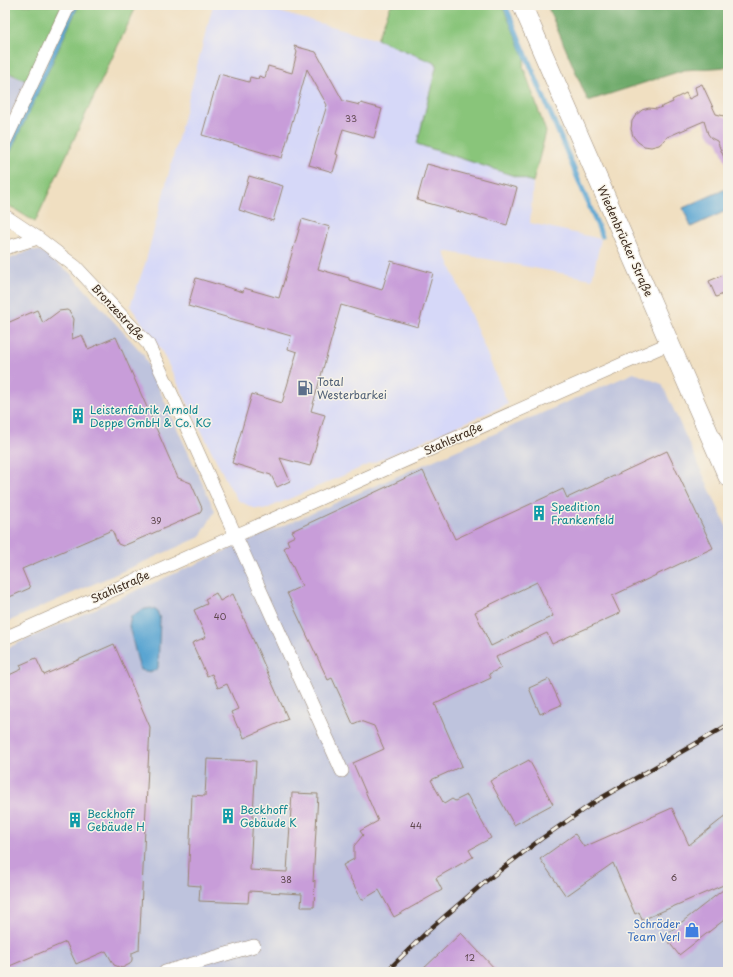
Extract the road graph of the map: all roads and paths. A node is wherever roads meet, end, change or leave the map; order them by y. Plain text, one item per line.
1 (69, 5) edge
2 (522, 5) edge
3 (5, 142) edge
4 (5, 216) edge
5 (38, 238) junction
6 (5, 248) edge
7 (670, 343) junction
8 (728, 477) edge
9 (236, 536) junction
10 (5, 638) edge
11 (342, 771) dead end
12 (254, 946) dead end
13 (165, 972) edge

1 - 3 street
2 - 7 main road, Wiedenbrücker Straße
4 - 5 street, Bronzestraße
5 - 6 street
5 - 9 street, Bronzestraße
7 - 8 main road, Wiedenbrücker Straße
7 - 9 street, Stahlstraße
9 - 10 street, Stahlstraße
9 - 11 street
12 - 13 street

